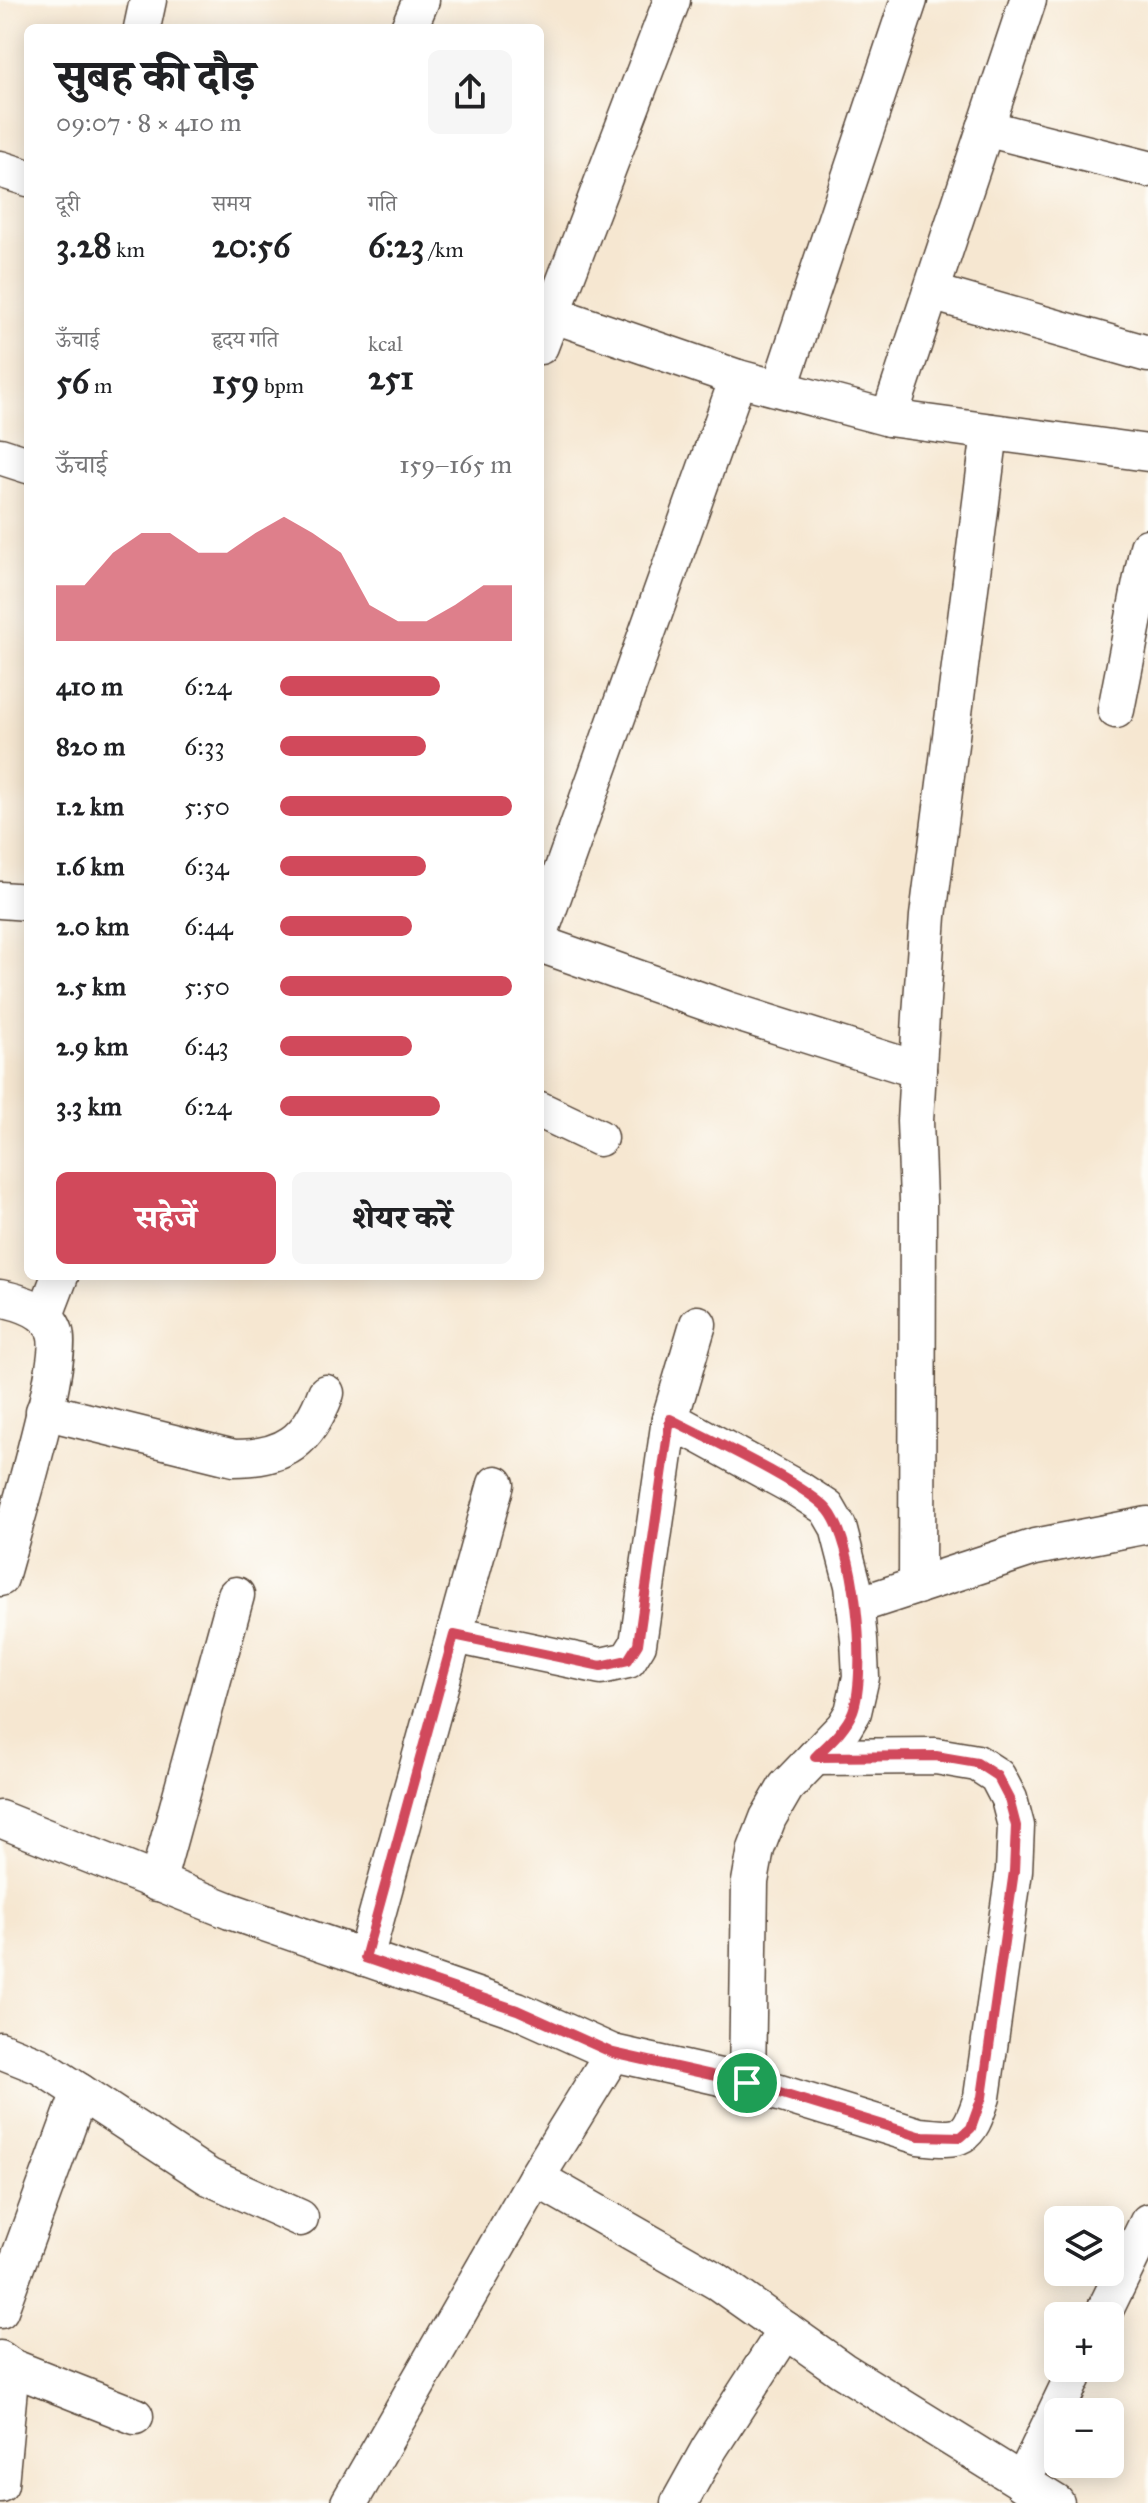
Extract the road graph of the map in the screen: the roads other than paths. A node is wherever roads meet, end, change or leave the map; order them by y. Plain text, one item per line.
1 (148, 0) edge
2 (421, 0) edge
3 (672, 0) edge
4 (909, 0) edge
5 (1028, 0) edge
6 (143, 24) edge
7 (411, 24) edge
8 (985, 128) junction
9 (0, 169) edge
10 (1148, 169) edge
11 (24, 177) edge
12 (931, 292) junction
13 (544, 324) edge
14 (1148, 354) edge
15 (738, 378) junction
16 (780, 387) junction
17 (889, 418) junction
18 (990, 432) junction
19 (1148, 453) edge
20 (0, 456) edge
21 (24, 464) edge
22 (1148, 547) edge
23 (1116, 710) dead end
24 (0, 900) edge
25 (24, 902) edge
26 (544, 922) edge
27 (544, 945) edge
28 (918, 1070) junction
29 (544, 1112) edge
30 (599, 1138) dead end
31 (58, 1280) edge
32 (0, 1298) edge
33 (45, 1315) junction
34 (698, 1324) dead end
35 (326, 1393) dead end
36 (44, 1411) junction
37 (670, 1419) junction
38 (496, 1484) dead end
39 (1148, 1525) edge
40 (0, 1578) edge
41 (917, 1586) junction
42 (236, 1595) dead end
43 (855, 1606) junction
44 (454, 1635) junction
45 (815, 1757) junction
46 (0, 1819) edge
47 (157, 1883) junction
48 (365, 1958) junction
49 (0, 2050) edge
50 (613, 2053) junction
51 (747, 2083) junction
52 (80, 2092) junction
53 (536, 2178) junction
54 (300, 2218) dead end
55 (1148, 2222) edge
56 (1109, 2302) edge
57 (0, 2310) edge
58 (786, 2330) junction
59 (6, 2363) edge
60 (1070, 2382) edge
61 (135, 2416) dead end
62 (1022, 2483) junction
63 (0, 2484) edge
64 (349, 2503) edge
65 (679, 2503) edge
66 (1056, 2503) edge

1 - 6 street
2 - 7 street
3 - 13 street
4 - 16 street
5 - 8 street
8 - 10 street
8 - 12 street
9 - 11 street
12 - 14 street
12 - 17 street
13 - 15 street
15 - 16 street
15 - 26 street
16 - 17 street
17 - 18 street
18 - 19 street
18 - 28 street
20 - 21 street
22 - 23 street
24 - 25 street
27 - 28 street
28 - 41 street
29 - 30 street
31 - 33 street
32 - 33 street
33 - 36 street
34 - 37 street
35 - 36 street
36 - 40 street
37 - 43 street
37 - 44 street
38 - 44 street
39 - 41 street
41 - 43 street
42 - 47 street
43 - 45 street
44 - 48 street
45 - 51 street
45 - 51 street
46 - 47 street
47 - 48 street
48 - 50 street
49 - 52 street
50 - 51 street
50 - 53 street
52 - 54 street
52 - 57 street
53 - 58 street
53 - 64 street
55 - 56 street
58 - 62 street
58 - 65 street
59 - 61 street
59 - 63 street
60 - 62 street
62 - 66 street

